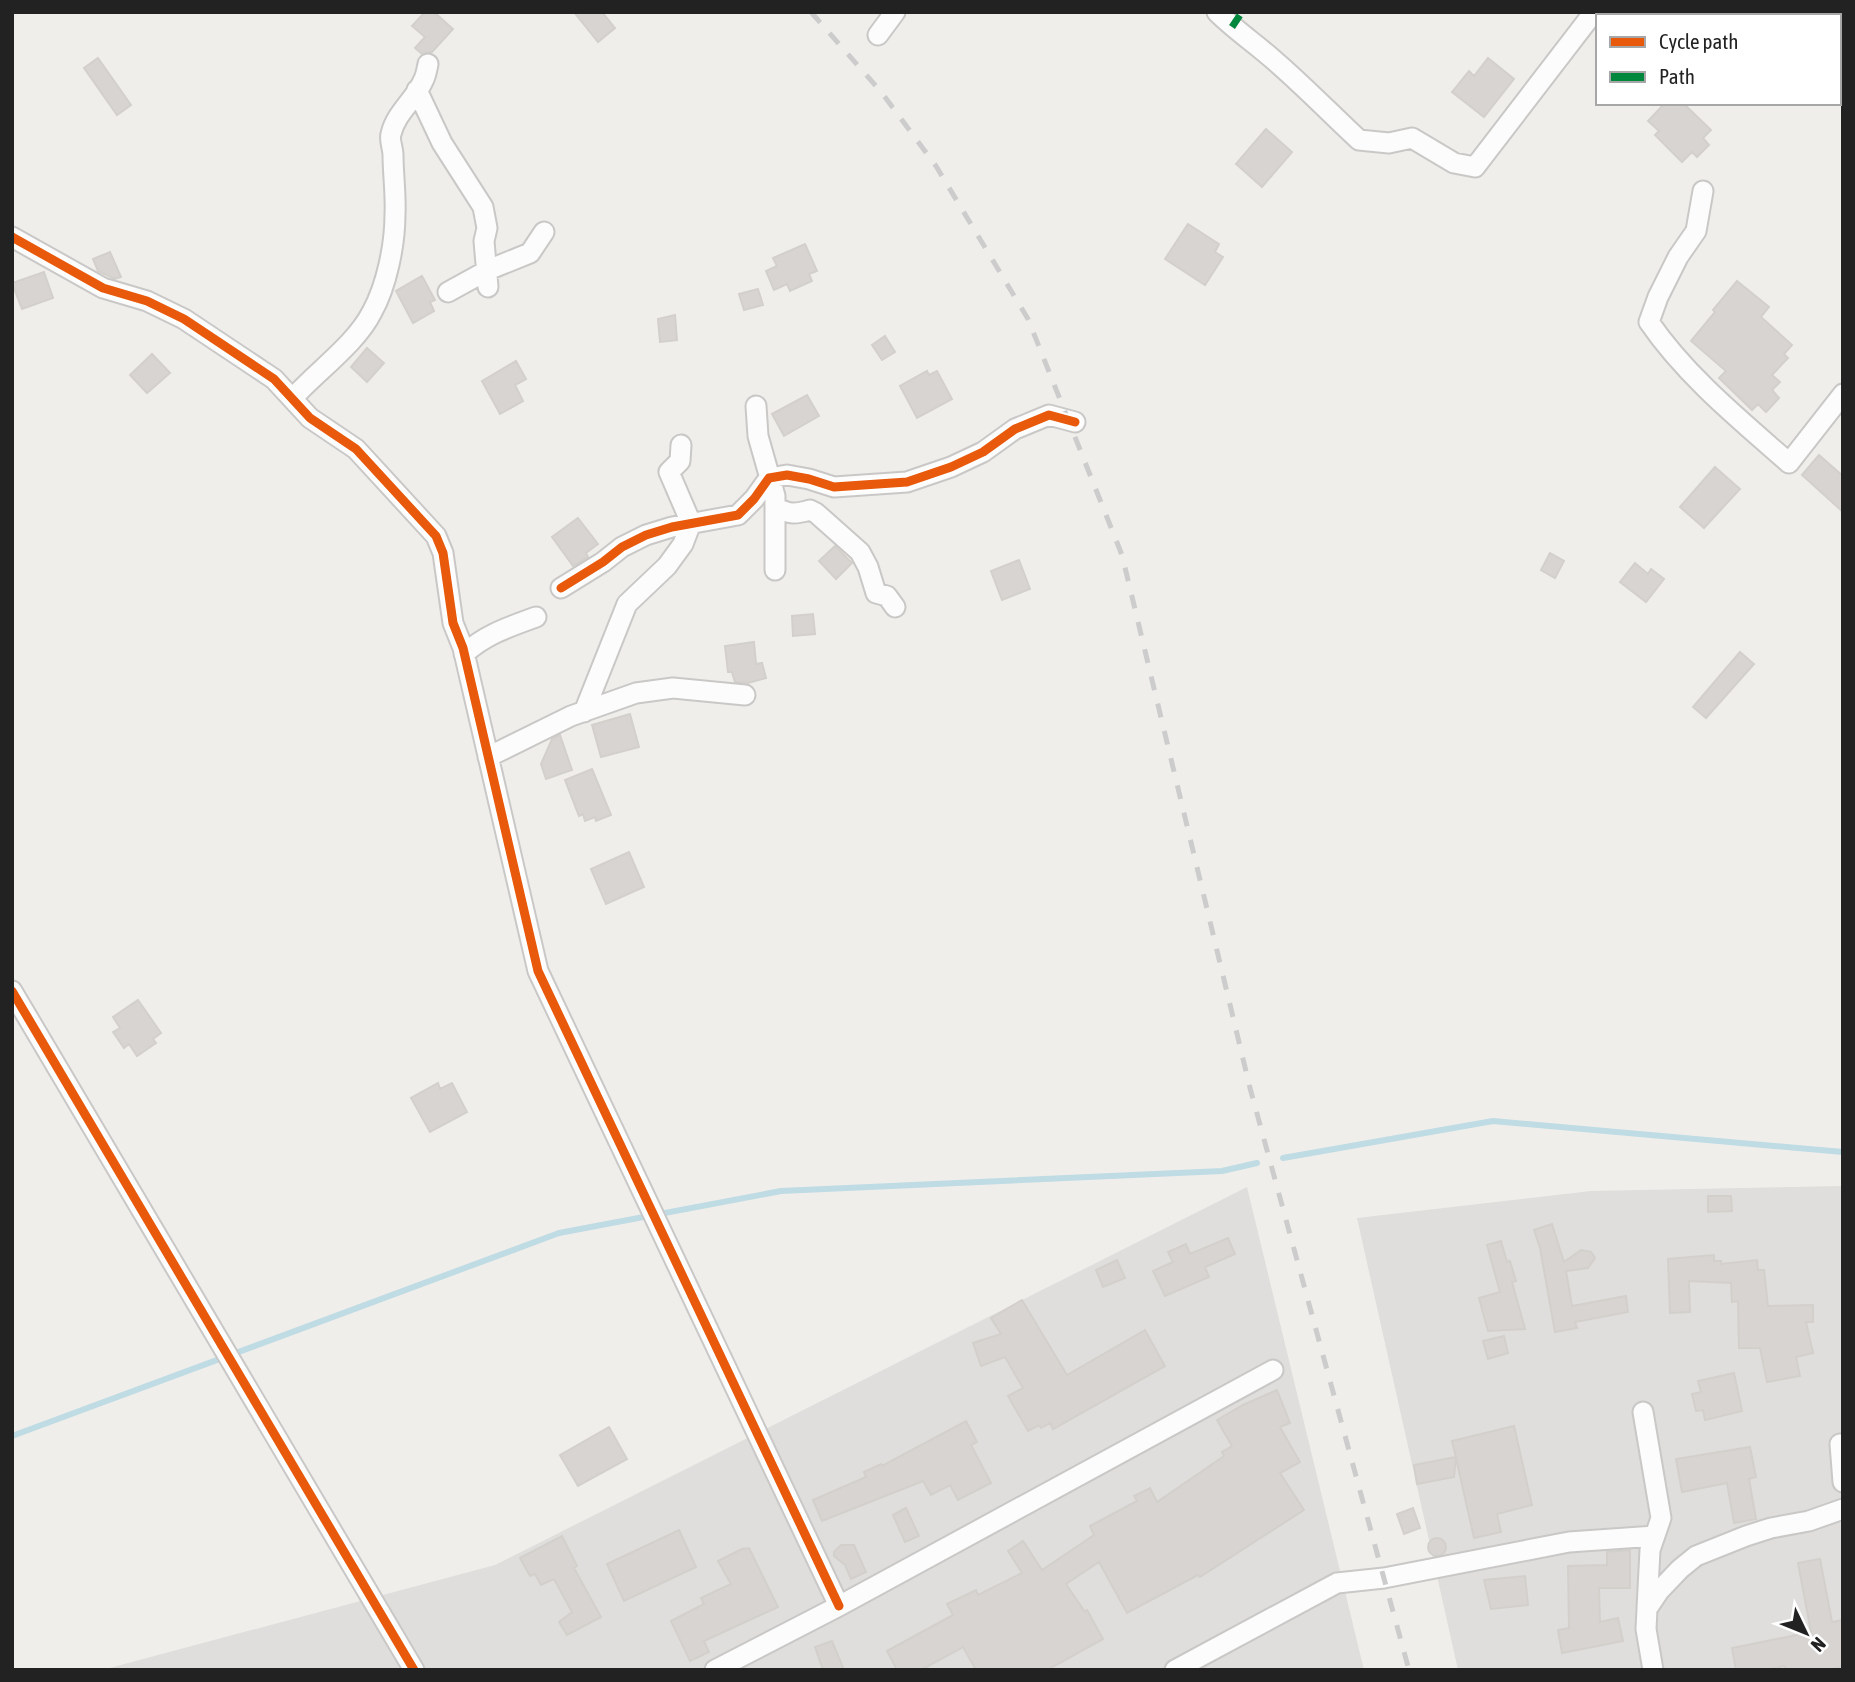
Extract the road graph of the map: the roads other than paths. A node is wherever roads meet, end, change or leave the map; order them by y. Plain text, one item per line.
1 (895, 12) edge
2 (1217, 12) edge
3 (1594, 12) edge
4 (878, 35) dead end
5 (428, 64) dead end
6 (417, 90) junction
7 (1703, 191) dead end
8 (544, 232) dead end
9 (12, 237) edge
10 (488, 279) junction
11 (448, 292) dead end
12 (1843, 394) edge
13 (292, 398) junction
14 (756, 406) dead end
15 (1075, 422) dead end
16 (681, 445) dead end
17 (769, 478) junction
18 (776, 508) junction
19 (691, 523) junction
20 (775, 570) dead end
21 (561, 588) dead end
22 (895, 607) dead end
23 (536, 617) dead end
24 (464, 654) junction
25 (744, 695) dead end
26 (584, 712) junction
27 (488, 757) junction
28 (12, 991) edge
29 (1273, 1370) dead end
30 (1643, 1412) dead end
31 (1840, 1444) dead end
32 (1843, 1482) edge
33 (1840, 1505) edge
34 (1655, 1536) junction
35 (839, 1606) junction
36 (1647, 1609) junction
37 (414, 1670) edge
38 (715, 1670) edge
39 (1175, 1670) edge
40 (1653, 1670) edge

1 - 4 street
2 - 3 street
5 - 6 street
6 - 10 street
6 - 13 street
7 - 12 street
8 - 10 street
9 - 13 street
10 - 11 street
13 - 24 street
14 - 17 street
15 - 17 street
16 - 19 street
17 - 18 street
17 - 19 street
18 - 20 street
18 - 22 street
19 - 21 street
19 - 26 street
23 - 24 street
24 - 27 street
25 - 26 street
26 - 27 street
27 - 35 street
28 - 37 street
29 - 35 street
30 - 34 street
31 - 32 street
33 - 36 street
34 - 36 street
34 - 39 street
35 - 38 street
36 - 40 street

